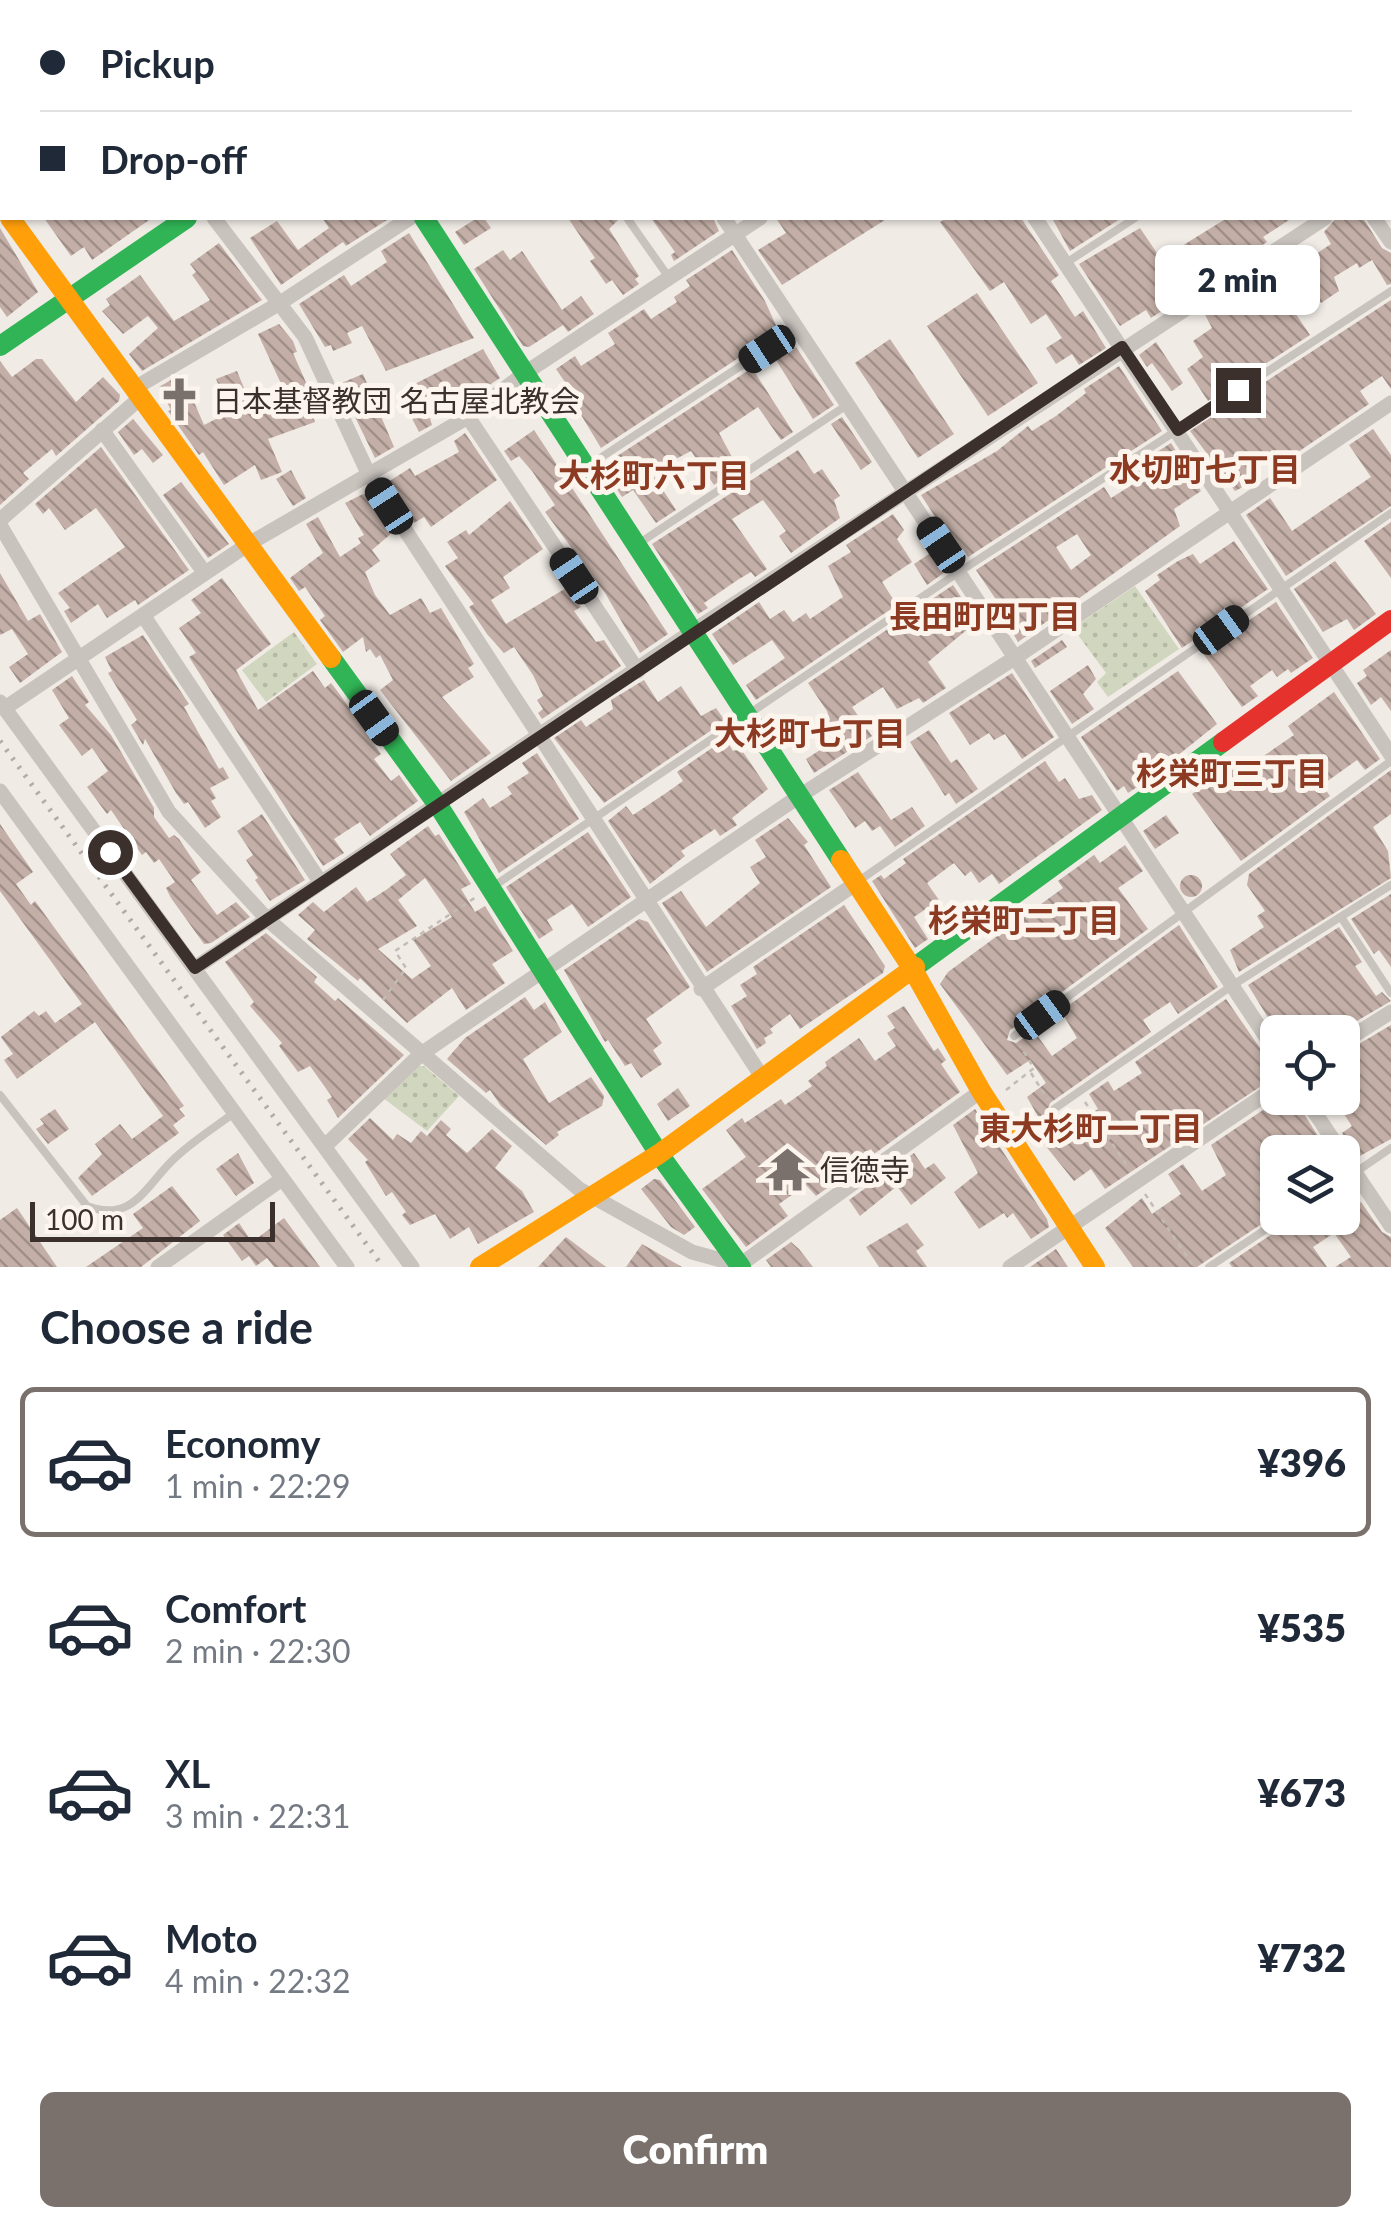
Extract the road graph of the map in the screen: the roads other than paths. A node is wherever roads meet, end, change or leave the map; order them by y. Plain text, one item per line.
1 (11, 220) edge
2 (184, 220) edge
3 (216, 220) edge
4 (407, 220) edge
5 (425, 220) edge
6 (628, 220) edge
7 (725, 220) edge
8 (757, 220) edge
9 (1036, 220) edge
10 (1133, 220) edge
11 (1322, 220) edge
12 (1375, 220) edge
13 (735, 234) junction
14 (1391, 242) edge
15 (1066, 264) junction
16 (670, 278) junction
17 (1391, 291) edge
18 (67, 300) junction
19 (280, 303) junction
20 (798, 329) junction
21 (0, 346) edge
22 (1122, 347) junction
23 (525, 373) junction
24 (136, 394) junction
25 (1391, 403) edge
26 (846, 405) junction
27 (468, 417) junction
28 (102, 430) junction
29 (1178, 430) junction
30 (586, 468) junction
31 (368, 473) junction
32 (905, 492) junction
33 (1231, 509) junction
34 (1391, 513) edge
35 (0, 522) edge
36 (247, 544) junction
37 (636, 545) junction
38 (204, 572) junction
39 (960, 572) junction
40 (1281, 586) junction
41 (143, 616) junction
42 (1391, 620) edge
43 (693, 631) junction
44 (1016, 657) junction
45 (77, 658) junction
46 (1330, 664) junction
47 (638, 671) junction
48 (2, 705) edge
49 (747, 714) junction
50 (539, 736) junction
51 (1070, 738) junction
52 (1391, 758) edge
53 (0, 791) edge
54 (798, 796) junction
55 (438, 806) junction
56 (1122, 816) junction
57 (590, 819) junction
58 (321, 883) junction
59 (855, 884) junction
60 (1391, 885) edge
61 (490, 888) junction
62 (646, 902) junction
63 (1182, 913) junction
64 (1340, 917) junction
65 (267, 919) junction
66 (195, 968) junction
67 (912, 968) junction
68 (543, 972) junction
69 (1233, 985) junction
70 (701, 988) junction
71 (1391, 993) edge
72 (1391, 1012) edge
73 (1260, 1027) edge
74 (1360, 1032) edge
75 (1014, 1036) road end
76 (421, 1054) junction
77 (762, 1077) junction
78 (0, 1095) edge
79 (985, 1096) junction
80 (1260, 1098) edge
81 (1054, 1110) road end
82 (234, 1113) junction
83 (325, 1146) junction
84 (1391, 1148) edge
85 (658, 1154) junction
86 (1360, 1167) edge
87 (282, 1178) junction
88 (1360, 1185) edge
89 (598, 1196) junction
90 (1071, 1226) junction
91 (1391, 1226) edge
92 (1260, 1233) edge
93 (739, 1266) edge
94 (158, 1267) edge
95 (347, 1267) edge
96 (412, 1267) edge
97 (480, 1267) edge
98 (1010, 1267) edge
99 (1095, 1267) edge
100 (1209, 1267) edge

1 - 18 street
2 - 18 street
3 - 19 street
4 - 19 street
5 - 23 street
6 - 16 lane
7 - 13 street
8 - 13 street
9 - 15 street
10 - 15 lane
11 - 22 street
12 - 14 street
13 - 16 street
13 - 20 street
15 - 22 street
16 - 23 street
17 - 29 lane
18 - 21 street
18 - 24 street
19 - 24 street
19 - 31 street
20 - 26 street
20 - 30 lane
22 - 29 street
22 - 32 street
23 - 27 street
23 - 30 street
24 - 28 street
24 - 36 street
25 - 33 street
26 - 32 street
26 - 37 lane
27 - 31 street
27 - 47 street
28 - 35 street
28 - 38 street
29 - 33 street
29 - 39 lane
30 - 37 street
31 - 36 street
31 - 50 street
32 - 39 street
32 - 43 street
33 - 40 street
33 - 44 street
34 - 40 lane
35 - 45 street
36 - 38 street
36 - 55 street
37 - 43 street
38 - 41 street
39 - 44 street
39 - 49 lane
40 - 46 street
40 - 51 lane
41 - 45 street
41 - 58 street
42 - 46 street
43 - 47 street
43 - 49 street
44 - 51 street
44 - 54 street
45 - 48 street
45 - 65 street
46 - 52 street
46 - 56 street
47 - 50 street
48 - 66 street
49 - 54 street
49 - 57 lane
50 - 55 street
50 - 57 street
51 - 56 street
51 - 59 lane
52 - 63 lane
53 - 82 street
54 - 59 street
54 - 62 street
55 - 58 street
55 - 61 street
56 - 63 street
56 - 67 street
57 - 61 lane
57 - 62 street
58 - 65 street
59 - 67 street
59 - 70 street
60 - 64 lane
61 - 68 street
62 - 68 street
62 - 70 street
63 - 69 street
63 - 75 lane
64 - 69 lane
64 - 71 lane
65 - 66 street
65 - 76 street
66 - 83 street
67 - 77 street
67 - 79 street
68 - 76 street
68 - 85 street
69 - 73 street
69 - 81 lane
70 - 77 street
72 - 74 street
76 - 83 street
76 - 89 street
77 - 85 street
78 - 82 lane
79 - 90 street
79 - 93 street
80 - 90 street
82 - 87 street
83 - 96 street
84 - 86 lane
85 - 89 street
85 - 93 street
87 - 94 street
87 - 95 street
88 - 91 street
89 - 93 street
89 - 97 street
90 - 98 street
90 - 99 street
92 - 100 lane

